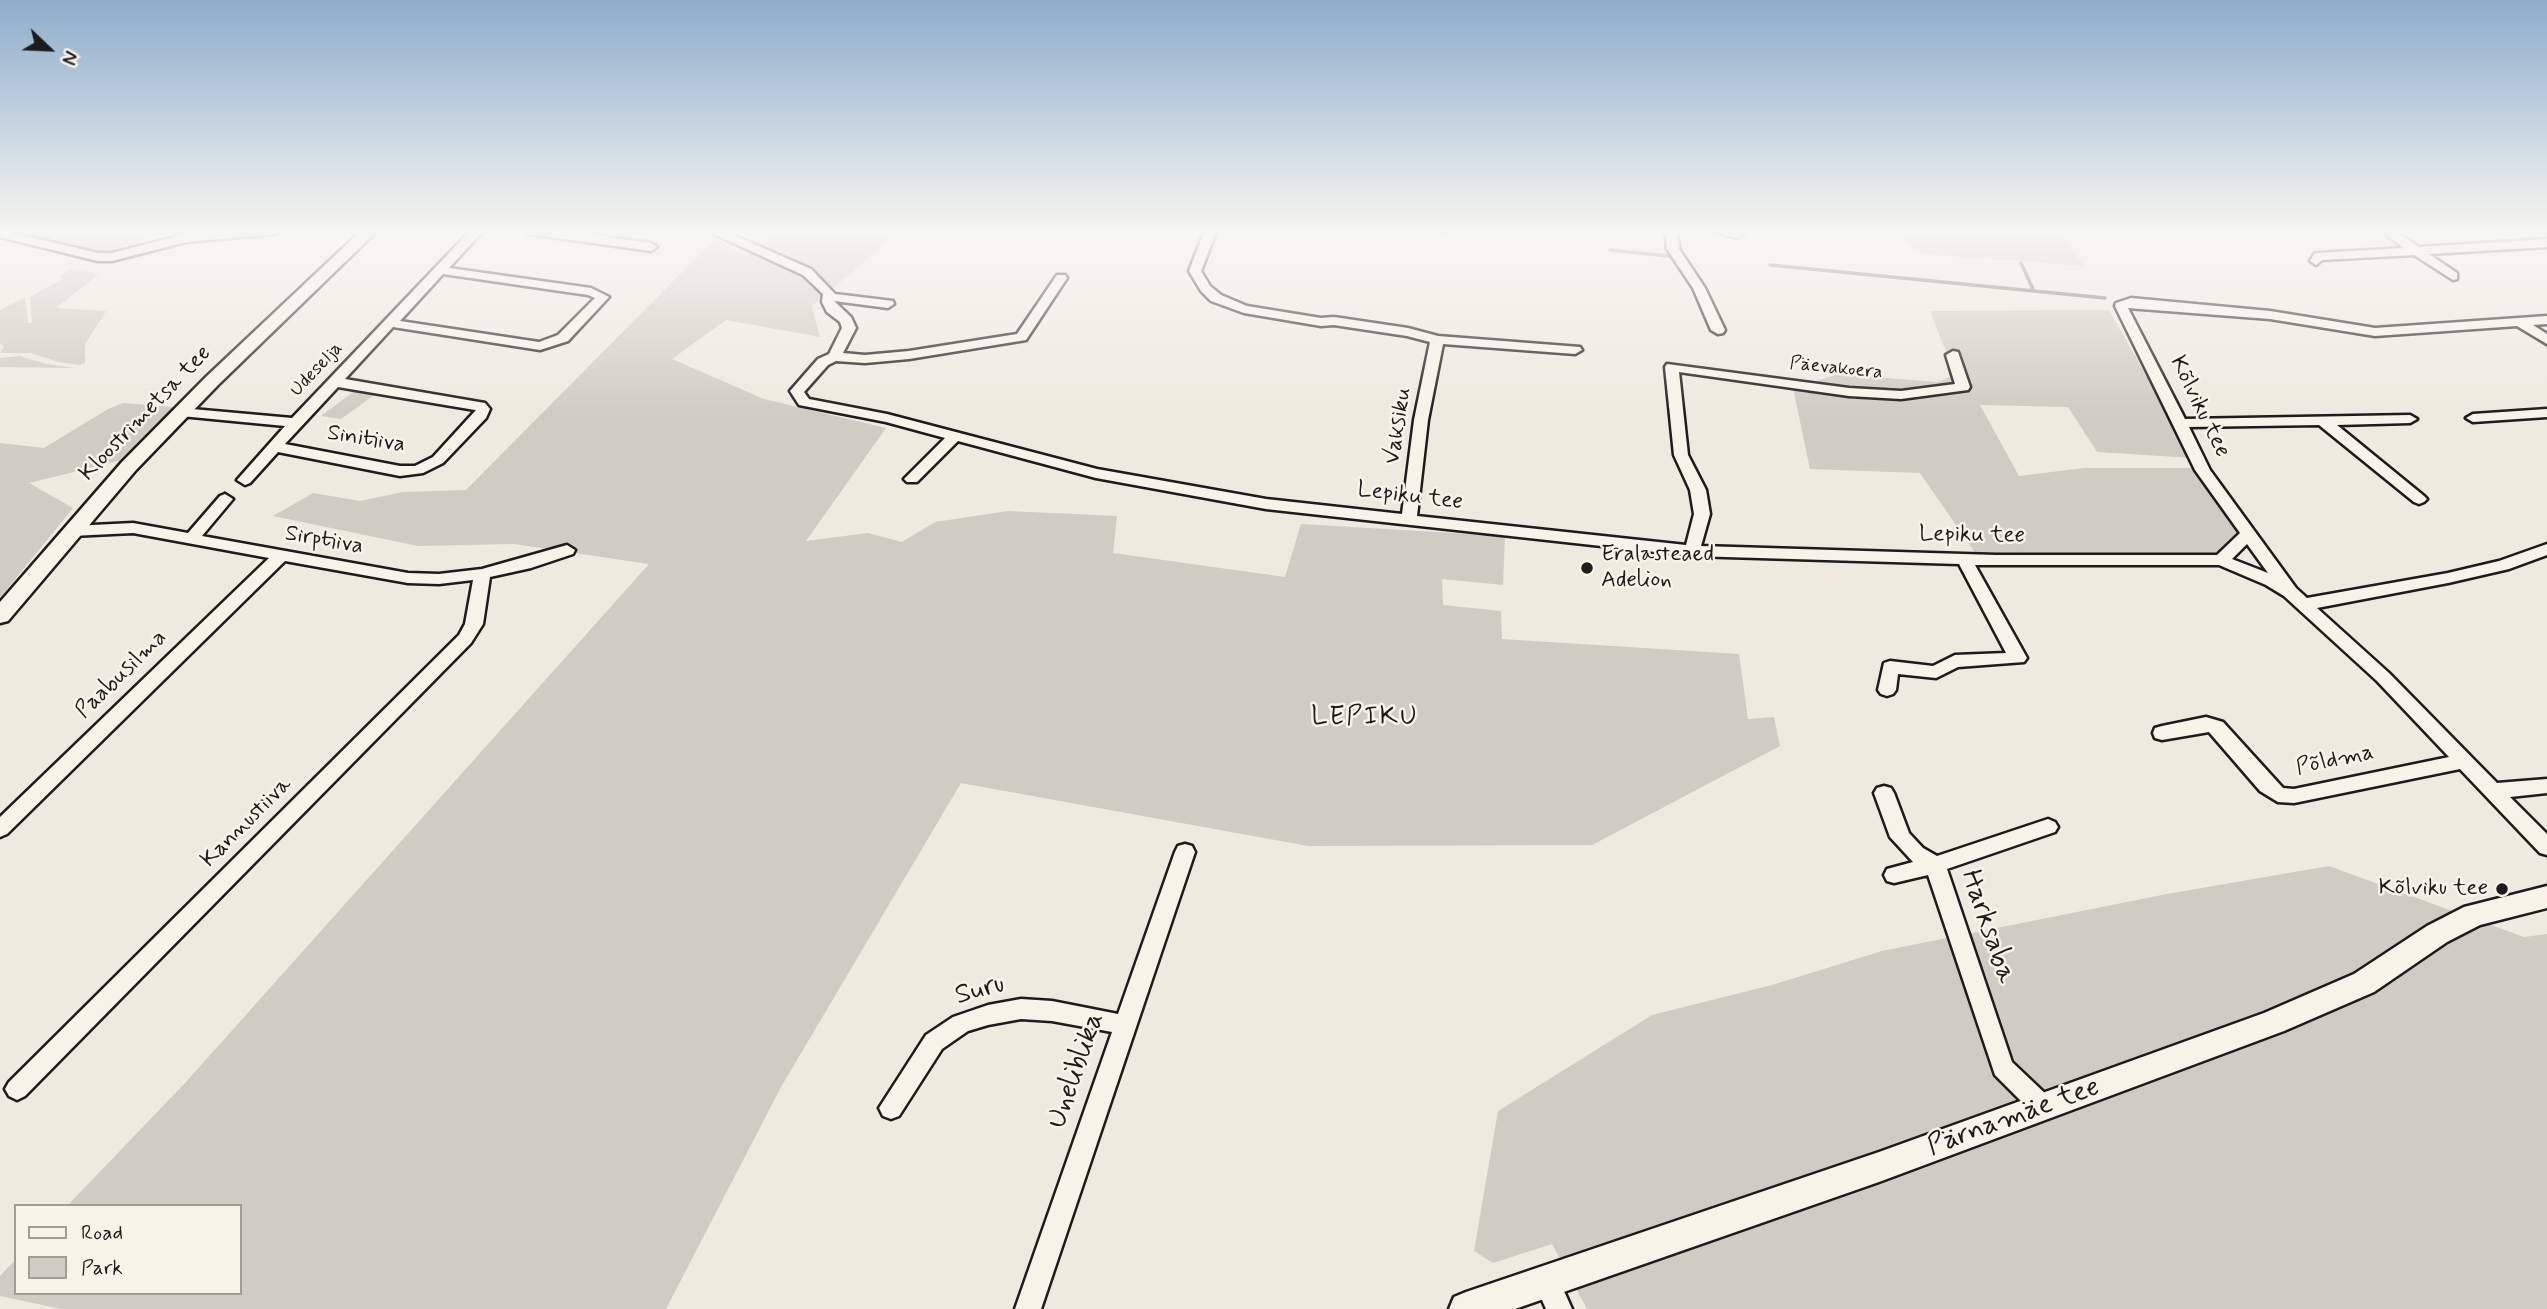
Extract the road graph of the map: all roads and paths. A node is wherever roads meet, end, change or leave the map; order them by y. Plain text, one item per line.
1 (307, 291) edge
2 (420, 291) edge
3 (585, 291) edge
4 (825, 291) edge
5 (1052, 291) edge
6 (1208, 291) edge
7 (1700, 291) edge
8 (829, 297) junction
9 (888, 304) dead end
10 (2547, 320) edge
11 (2520, 321) junction
12 (390, 323) junction
13 (1718, 330) dead end
14 (1437, 340) junction
15 (2547, 340) edge
16 (1575, 350) dead end
17 (1953, 355) dead end
18 (834, 357) junction
19 (335, 382) junction
20 (181, 412) junction
21 (2547, 413) edge
22 (2473, 418) dead end
23 (2410, 419) dead end
24 (2322, 420) junction
25 (296, 423) junction
26 (2182, 423) junction
27 (956, 435) junction
28 (275, 447) junction
29 (912, 479) dead end
30 (246, 480) dead end
31 (225, 499) dead end
32 (2419, 499) dead end
33 (1409, 520) junction
34 (72, 531) junction
35 (2247, 535) junction
36 (191, 539) junction
37 (2547, 549) edge
38 (567, 550) dead end
39 (1692, 551) junction
40 (279, 557) junction
41 (1964, 559) junction
42 (2221, 560) junction
43 (482, 574) junction
44 (2290, 592) junction
45 (2306, 604) junction
46 (0, 616) edge
47 (1887, 690) dead end
48 (2162, 733) dead end
49 (2464, 761) junction
50 (2547, 786) edge
51 (2493, 791) junction
52 (1884, 793) dead end
53 (2048, 827) dead end
54 (0, 829) edge
55 (2547, 847) edge
56 (1185, 852) dead end
57 (1935, 865) junction
58 (1894, 875) dead end
59 (2543, 900) edge
60 (1124, 1025) junction
61 (17, 1089) dead end
62 (2043, 1107) junction
63 (891, 1108) dead end
64 (1553, 1295) edge
65 (1028, 1309) edge
66 (1466, 1309) edge

1 - 20 main road, Kloostrimetsa tee
2 - 12 street, Udeselja
3 - 12 street
4 - 8 street, Lepiku tee
5 - 18 street
6 - 14 street
7 - 13 street
8 - 9 street
8 - 18 street, Lepiku tee
10 - 11 street
11 - 15 street
11 - 26 street, Kõlviku tee
12 - 19 street, Udeselja
14 - 16 street
14 - 33 street, Vaksiku
17 - 39 street, Päevakoera
18 - 27 street, Lepiku tee
19 - 25 street, Udeselja
19 - 28 street, Sinitiiva
20 - 25 street
20 - 34 main road, Kloostrimetsa tee
21 - 22 street
23 - 24 street
24 - 26 street
24 - 32 street
25 - 28 street, Udeselja
26 - 35 street, Kõlviku tee
27 - 29 street
27 - 33 street, Lepiku tee
28 - 30 street, Udeselja
31 - 36 street
33 - 39 street, Lepiku tee
34 - 36 street, Sirptiiva
34 - 46 main road, Kloostrimetsa tee
35 - 42 street
35 - 44 street, Kõlviku tee
36 - 40 street, Sirptiiva
37 - 45 street
38 - 43 street, Sirptiiva
39 - 41 street, Lepiku tee
40 - 43 street, Sirptiiva
40 - 54 street, Paabusilma
41 - 42 street, Lepiku tee
41 - 47 street
42 - 44 street, Lepiku tee
43 - 61 street, Kannustiiva
44 - 45 street, Kõlviku tee
45 - 49 street, Kõlviku tee
48 - 49 street, Põldma
49 - 51 street, Kõlviku tee
50 - 51 street
51 - 55 street, Kõlviku tee
52 - 57 street
53 - 57 street, Harksaba
56 - 60 street, Uneliblika
57 - 58 street
57 - 62 street, Harksaba
59 - 62 main road, Pärnamäe tee
60 - 63 street, Suru
60 - 65 street, Uneliblika
62 - 64 main road, Pärnamäe tee
64 - 66 main road, Pärnamäe tee

